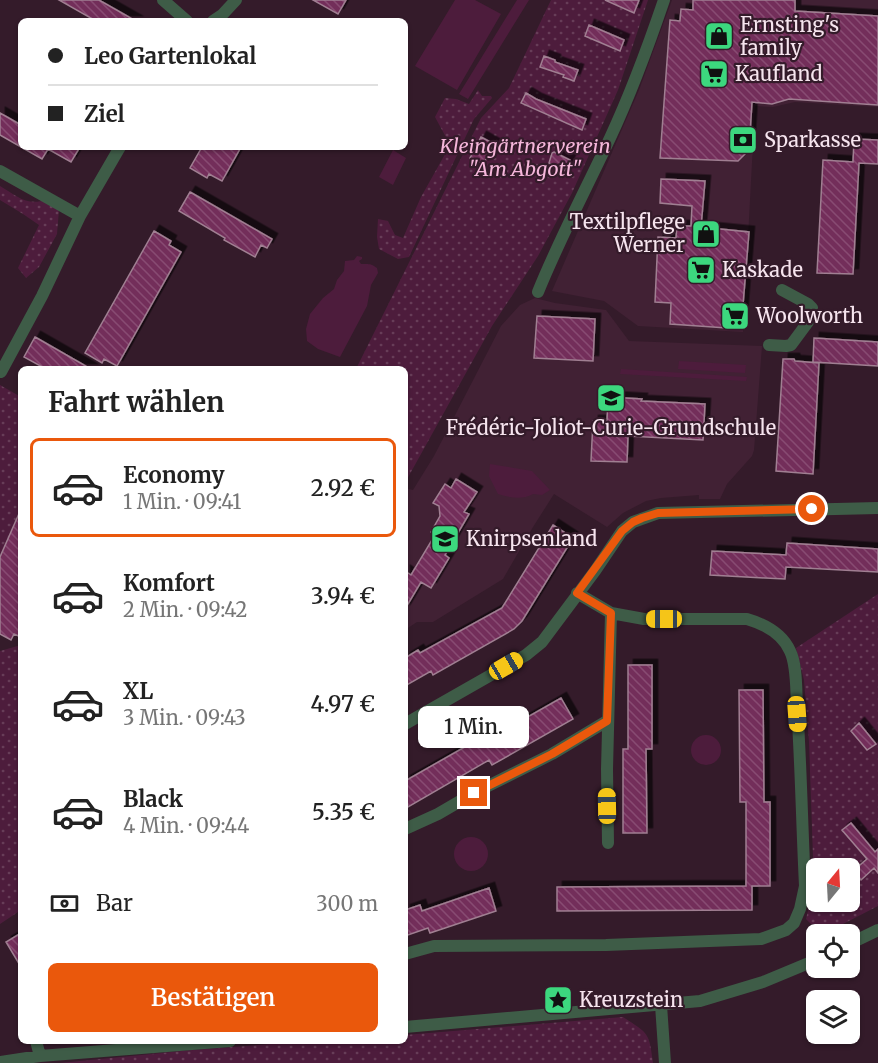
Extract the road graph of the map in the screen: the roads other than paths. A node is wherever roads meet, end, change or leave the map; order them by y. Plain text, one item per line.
1 (163, 0) edge
2 (236, 0) edge
3 (664, 0) edge
4 (184, 18) edge
5 (218, 18) edge
6 (118, 150) edge
7 (0, 171) edge
8 (80, 216) junction
9 (782, 291) dead end
10 (538, 292) dead end
11 (769, 345) dead end
12 (1, 372) edge
13 (878, 508) edge
14 (577, 593) junction
15 (611, 613) junction
16 (607, 721) junction
17 (408, 722) edge
18 (408, 828) edge
19 (608, 843) dead end
20 (878, 930) edge
21 (860, 939) edge
22 (408, 953) edge
23 (806, 964) edge
24 (661, 1005) junction
25 (408, 1027) edge
26 (37, 1044) edge
27 (192, 1044) edge
28 (40, 1056) junction
29 (0, 1062) edge
30 (665, 1063) edge

1 - 4 street
2 - 5 street
3 - 10 street
6 - 8 street
7 - 8 street
8 - 12 street
9 - 11 street
13 - 14 street
14 - 15 street
14 - 17 street
15 - 16 street
15 - 22 street
16 - 18 street
16 - 19 street
20 - 21 street
23 - 24 street
24 - 25 street
24 - 30 street
26 - 28 street
27 - 28 street
28 - 29 street

